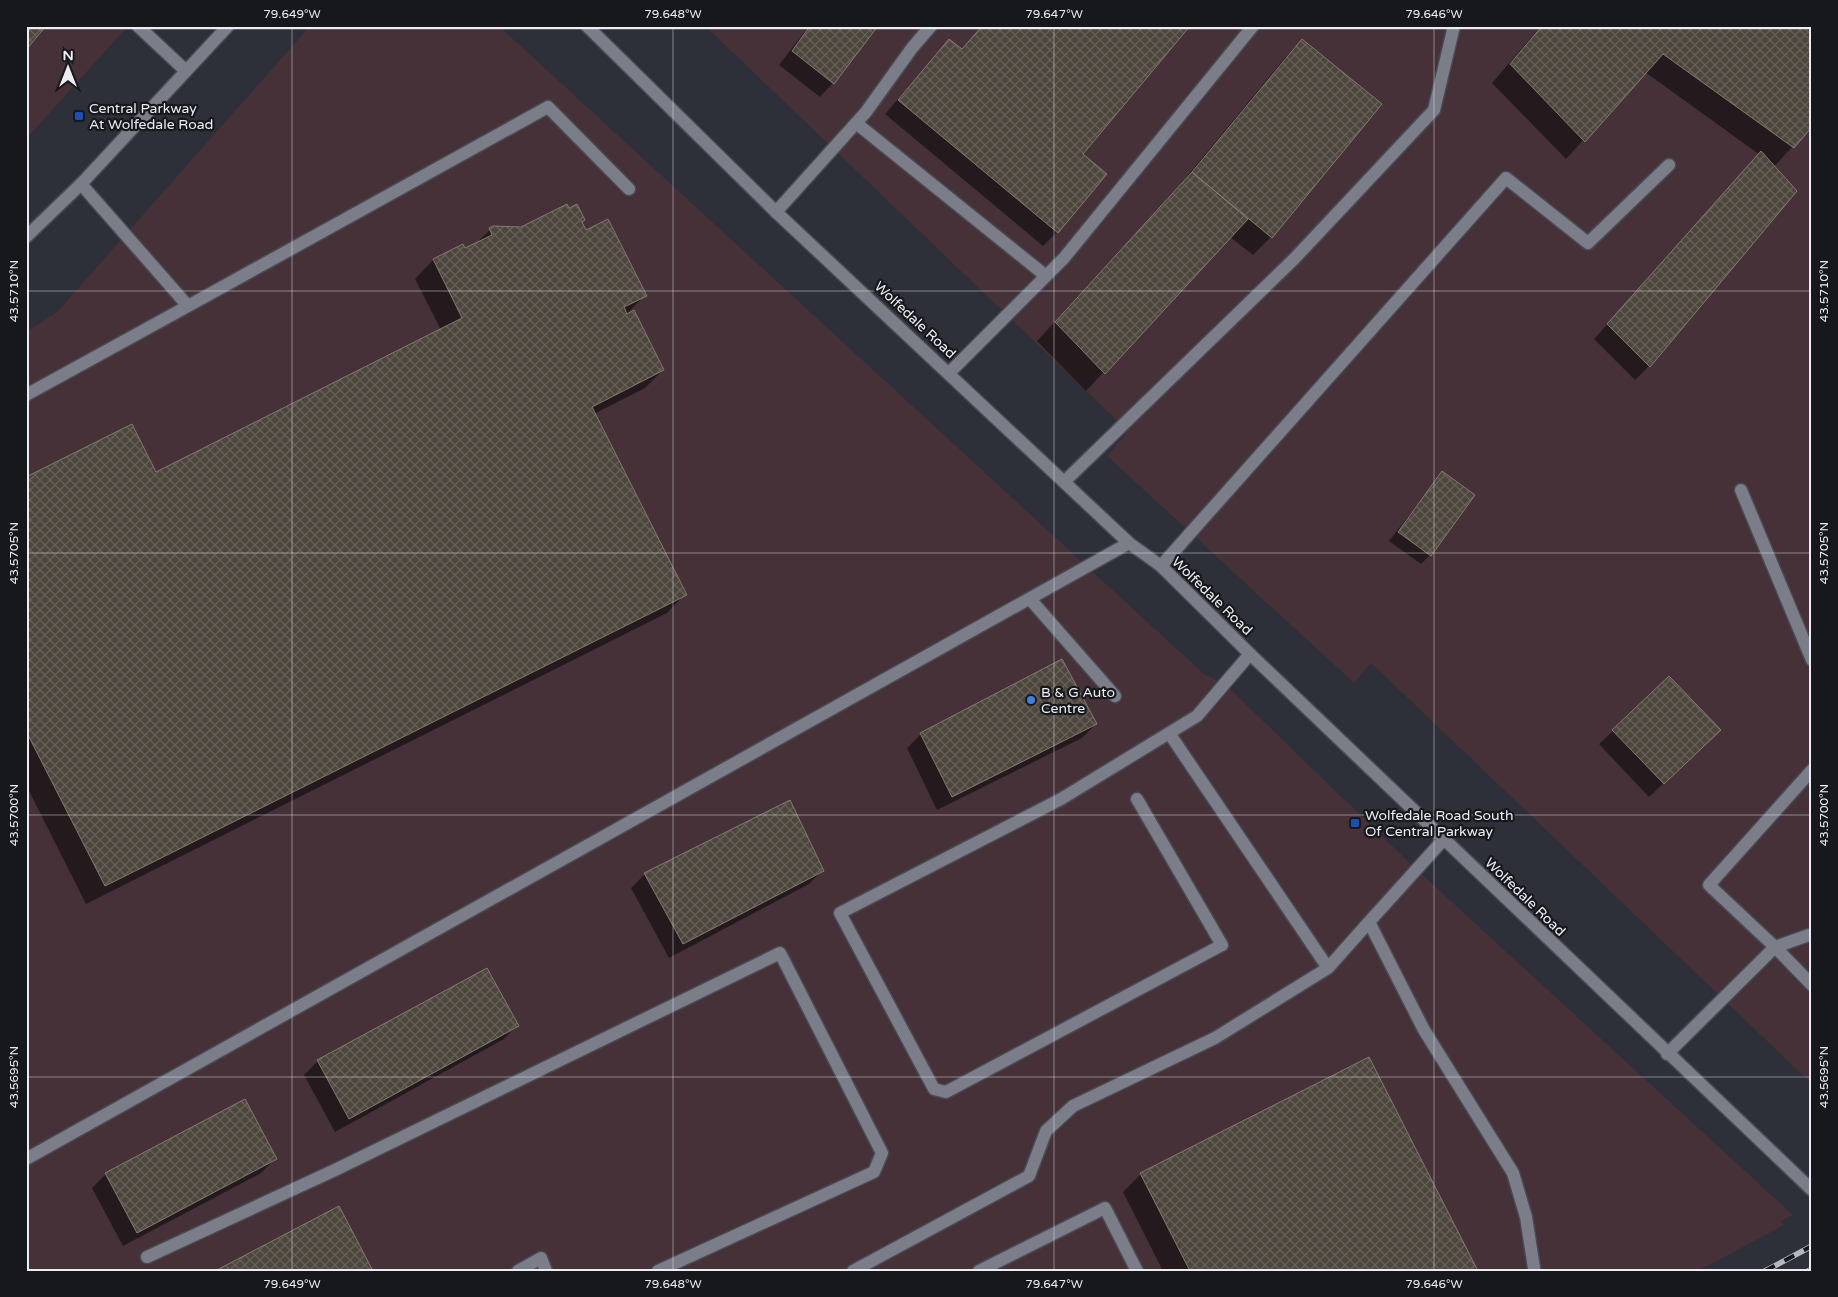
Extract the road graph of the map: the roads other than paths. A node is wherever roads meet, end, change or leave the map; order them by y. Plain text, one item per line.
1 (138, 26) edge
2 (228, 26) edge
3 (587, 26) edge
4 (931, 26) edge
5 (1253, 26) edge
6 (1454, 26) edge
7 (186, 71) junction
8 (856, 123) junction
9 (1670, 165) dead end
10 (81, 184) junction
11 (629, 189) dead end
12 (776, 212) junction
13 (26, 238) edge
14 (1046, 276) junction
15 (188, 306) junction
16 (949, 372) junction
17 (26, 395) edge
18 (1065, 482) junction
19 (1742, 490) dead end
20 (1130, 543) junction
21 (1161, 566) junction
22 (1030, 599) junction
23 (1250, 654) junction
24 (1812, 660) edge
25 (1115, 696) dead end
26 (1169, 733) junction
27 (1812, 770) edge
28 (1137, 799) dead end
29 (1444, 839) junction
30 (1369, 922) junction
31 (1812, 934) edge
32 (1775, 947) junction
33 (1328, 968) junction
34 (1812, 985) edge
35 (1667, 1054) junction
36 (26, 1159) edge
37 (1812, 1190) edge
38 (146, 1257) dead end
39 (1534, 1268) dead end
40 (518, 1271) edge
41 (546, 1271) edge
42 (658, 1271) edge
43 (853, 1271) edge
44 (979, 1271) edge
45 (1137, 1271) edge

1 - 7 street
2 - 7 street
3 - 12 street, Wolfedale Road
4 - 8 street
5 - 14 street
6 - 18 street
7 - 10 street
8 - 12 street
8 - 14 street
9 - 21 street
10 - 13 street
10 - 15 street
11 - 15 street
12 - 16 street, Wolfedale Road
14 - 16 street
15 - 17 street
16 - 18 street, Wolfedale Road
18 - 20 street, Wolfedale Road
19 - 24 street
20 - 21 street, Wolfedale Road
20 - 22 street
21 - 23 street, Wolfedale Road
22 - 25 street
22 - 36 street
23 - 26 street
23 - 29 street, Wolfedale Road
26 - 28 street
26 - 33 street
27 - 32 street
29 - 30 street
29 - 35 street, Wolfedale Road
30 - 33 street
30 - 39 street
31 - 32 street
32 - 34 street
32 - 35 street
33 - 43 street
35 - 37 street, Wolfedale Road
38 - 42 street
40 - 41 street
44 - 45 street

